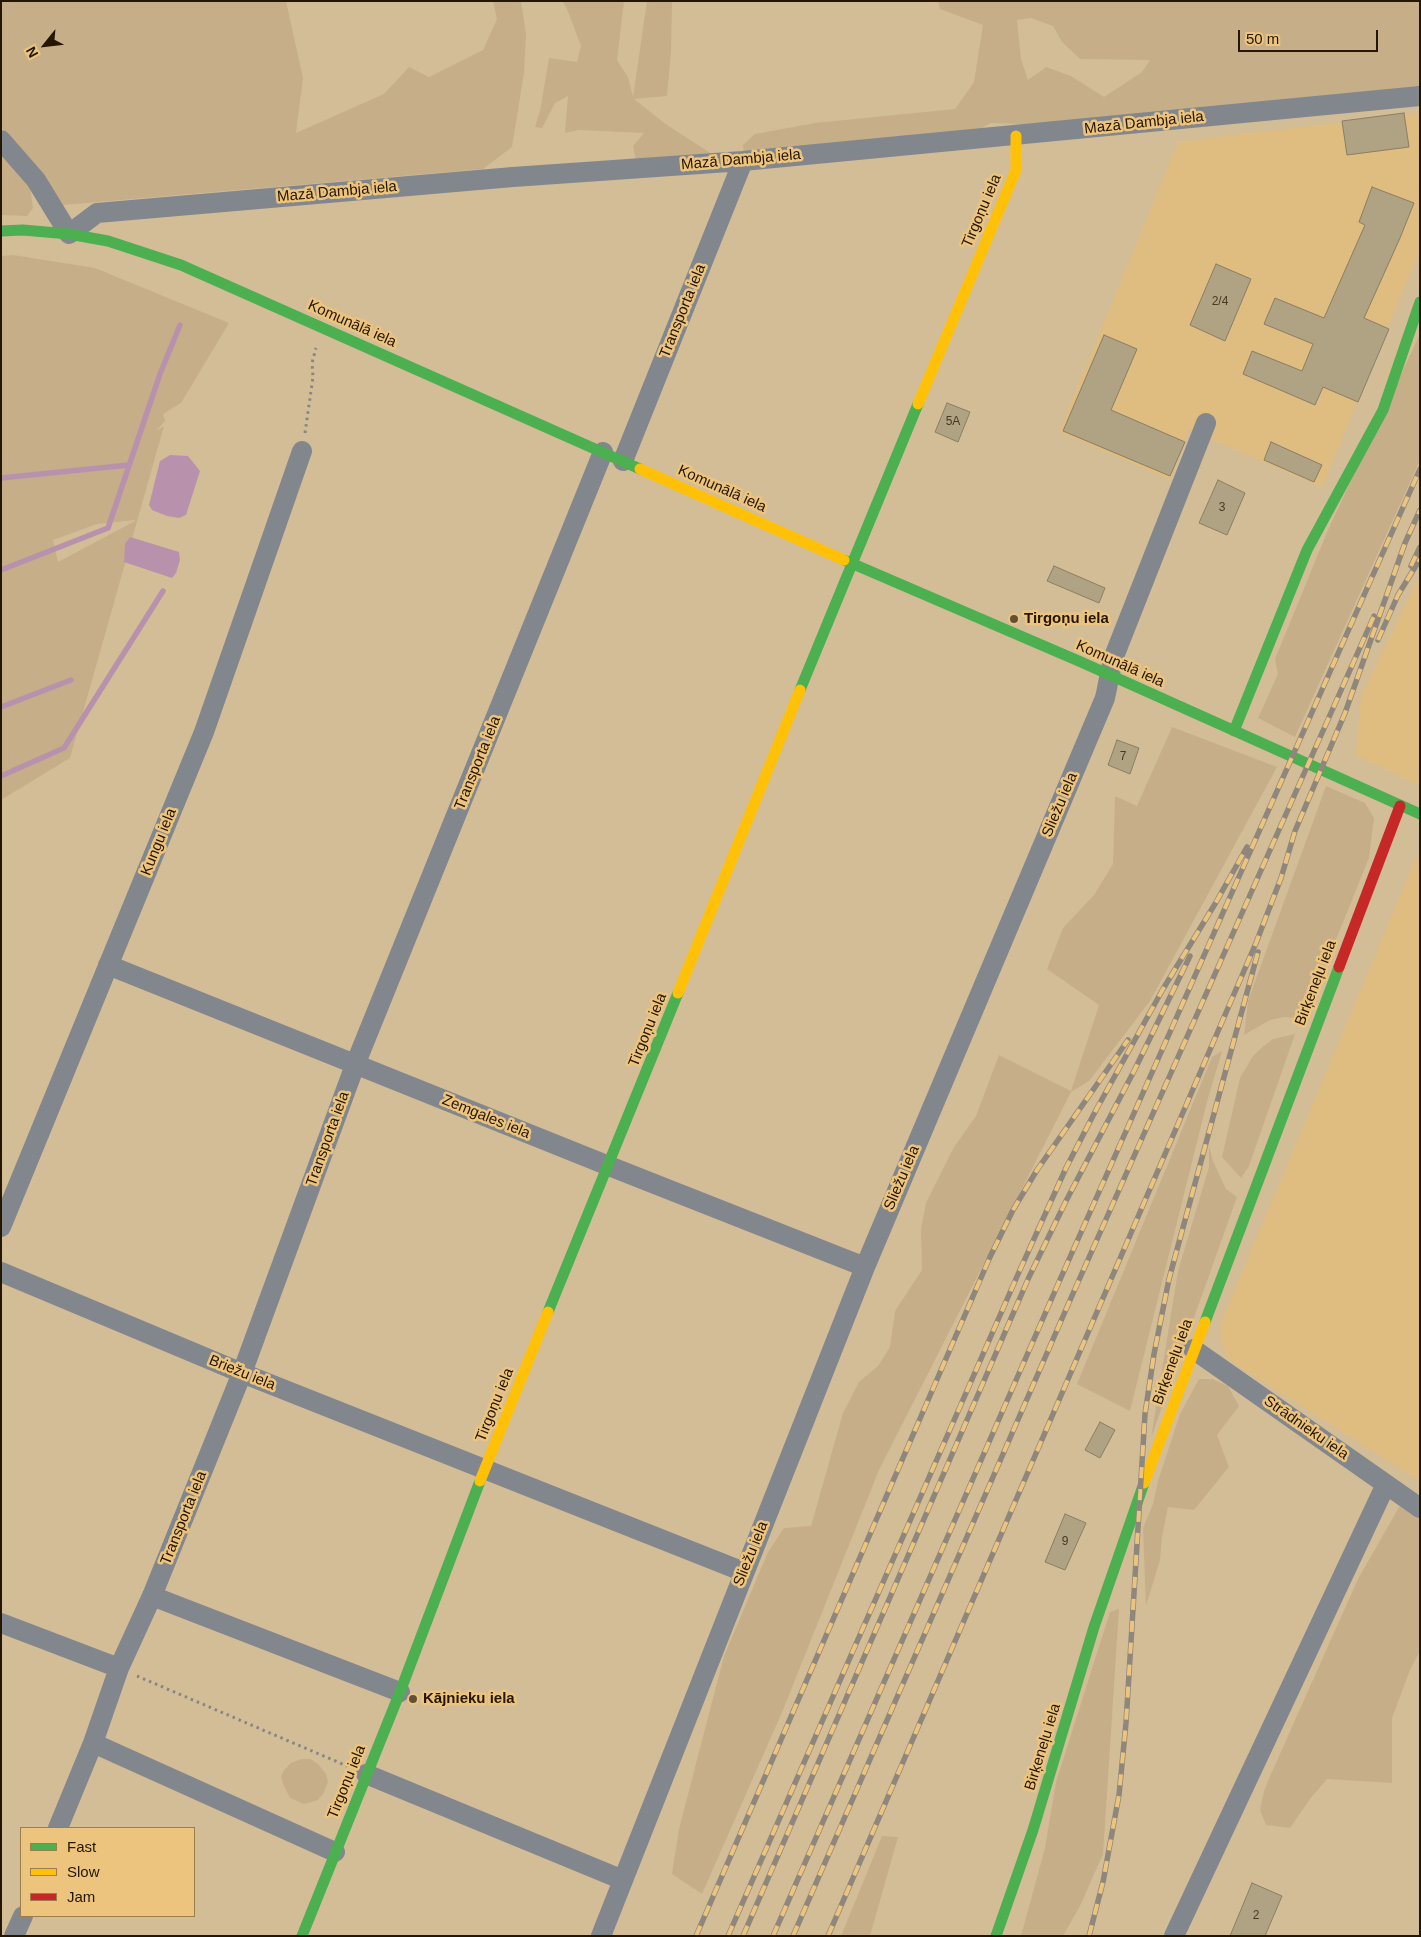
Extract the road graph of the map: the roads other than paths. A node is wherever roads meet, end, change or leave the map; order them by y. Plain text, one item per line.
1 (1420, 96) edge
2 (1016, 136) junction
3 (1, 140) edge
4 (743, 161) junction
5 (1, 232) edge
6 (69, 234) junction
7 (1420, 302) edge
8 (1206, 423) dead end
9 (302, 451) road end
10 (603, 452) junction
11 (623, 461) junction
12 (852, 563) junction
13 (1110, 676) junction
14 (1234, 731) junction
15 (1400, 806) junction
16 (1420, 814) edge
17 (108, 965) junction
18 (355, 1065) junction
19 (609, 1166) junction
20 (1, 1227) edge
21 (865, 1267) junction
22 (1, 1272) edge
23 (1193, 1349) junction
24 (242, 1373) junction
25 (485, 1468) junction
26 (1386, 1484) junction
27 (1420, 1508) edge
28 (744, 1572) junction
29 (152, 1596) junction
30 (1, 1623) edge
31 (119, 1668) junction
32 (400, 1692) junction
33 (94, 1743) junction
34 (366, 1774) junction
35 (58, 1827) edge
36 (335, 1852) junction
37 (623, 1880) junction
38 (22, 1917) edge
39 (14, 1936) edge
40 (302, 1936) edge
41 (601, 1936) edge
42 (996, 1936) edge
43 (1174, 1936) edge

1 - 2 street, Mazā Dambja iela
2 - 4 street, Mazā Dambja iela
2 - 12 street, Tirgoņu iela
3 - 6 street
4 - 6 street, Mazā Dambja iela
4 - 11 street, Transporta iela
5 - 6 street, Komunālā iela
6 - 10 street, Komunālā iela
7 - 14 street
8 - 13 street, Sliežu iela
9 - 17 street, Kungu iela
10 - 11 street, Komunālā iela
10 - 18 street, Transporta iela
11 - 12 street, Komunālā iela
12 - 13 street, Komunālā iela
12 - 19 street, Tirgoņu iela
13 - 14 street, Komunālā iela
13 - 21 street, Sliežu iela
14 - 15 street, Komunālā iela
15 - 16 street, Komunālā iela
15 - 23 street, Birķeneļu iela
17 - 18 street, Zemgales iela
17 - 20 street, Kungu iela
18 - 19 street, Zemgales iela
18 - 24 street, Transporta iela
19 - 21 street, Zemgales iela
19 - 25 street, Tirgoņu iela
21 - 28 street, Sliežu iela
22 - 24 street, Briežu iela
23 - 26 street, Strādnieku iela
23 - 42 street, Birķeneļu iela
24 - 25 street, Briežu iela
24 - 29 street, Transporta iela
25 - 28 street, Briežu iela
25 - 32 street, Tirgoņu iela
26 - 27 street, Strādnieku iela
26 - 43 street
28 - 37 street, Sliežu iela
29 - 31 street, Transporta iela
29 - 32 street
30 - 31 street
31 - 33 street, Transporta iela
32 - 34 street, Tirgoņu iela
33 - 35 street, Transporta iela
33 - 36 street
34 - 36 street, Tirgoņu iela
34 - 37 street
36 - 40 street, Tirgoņu iela
37 - 41 street, Sliežu iela
38 - 39 street

